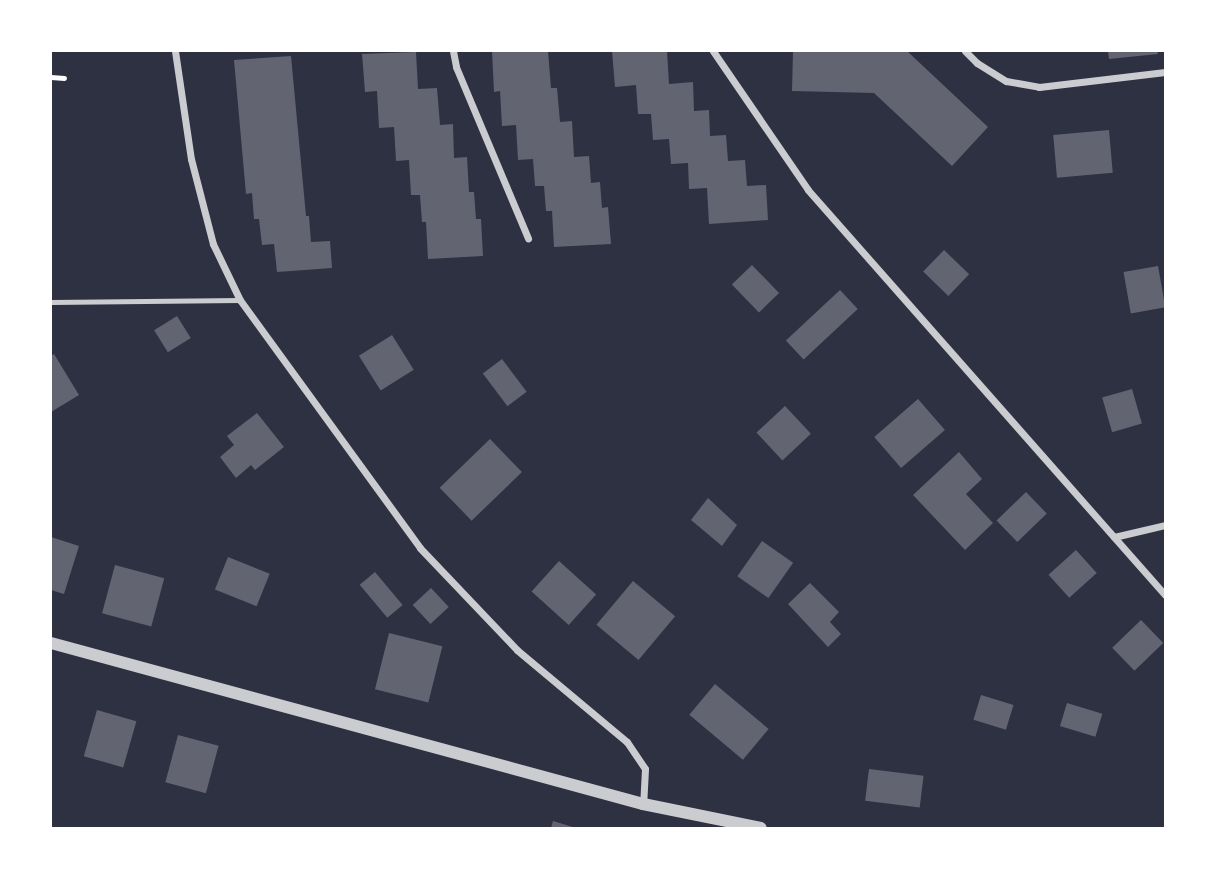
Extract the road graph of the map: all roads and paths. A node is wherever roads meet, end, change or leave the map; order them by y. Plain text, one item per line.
1 (175, 51) edge
2 (453, 51) edge
3 (713, 51) edge
4 (965, 51) edge
5 (1165, 72) edge
6 (51, 77) edge
7 (64, 78) dead end
8 (528, 239) dead end
9 (240, 300) junction
10 (51, 302) edge
11 (1165, 525) edge
12 (1114, 537) junction
13 (1165, 595) edge
14 (51, 643) edge
15 (643, 804) junction
16 (761, 828) edge

1 - 9 street
2 - 8 street
3 - 12 street
4 - 5 street
6 - 7 path
9 - 10 lane
9 - 15 street
11 - 12 street
12 - 13 street
14 - 15 street
15 - 16 street

